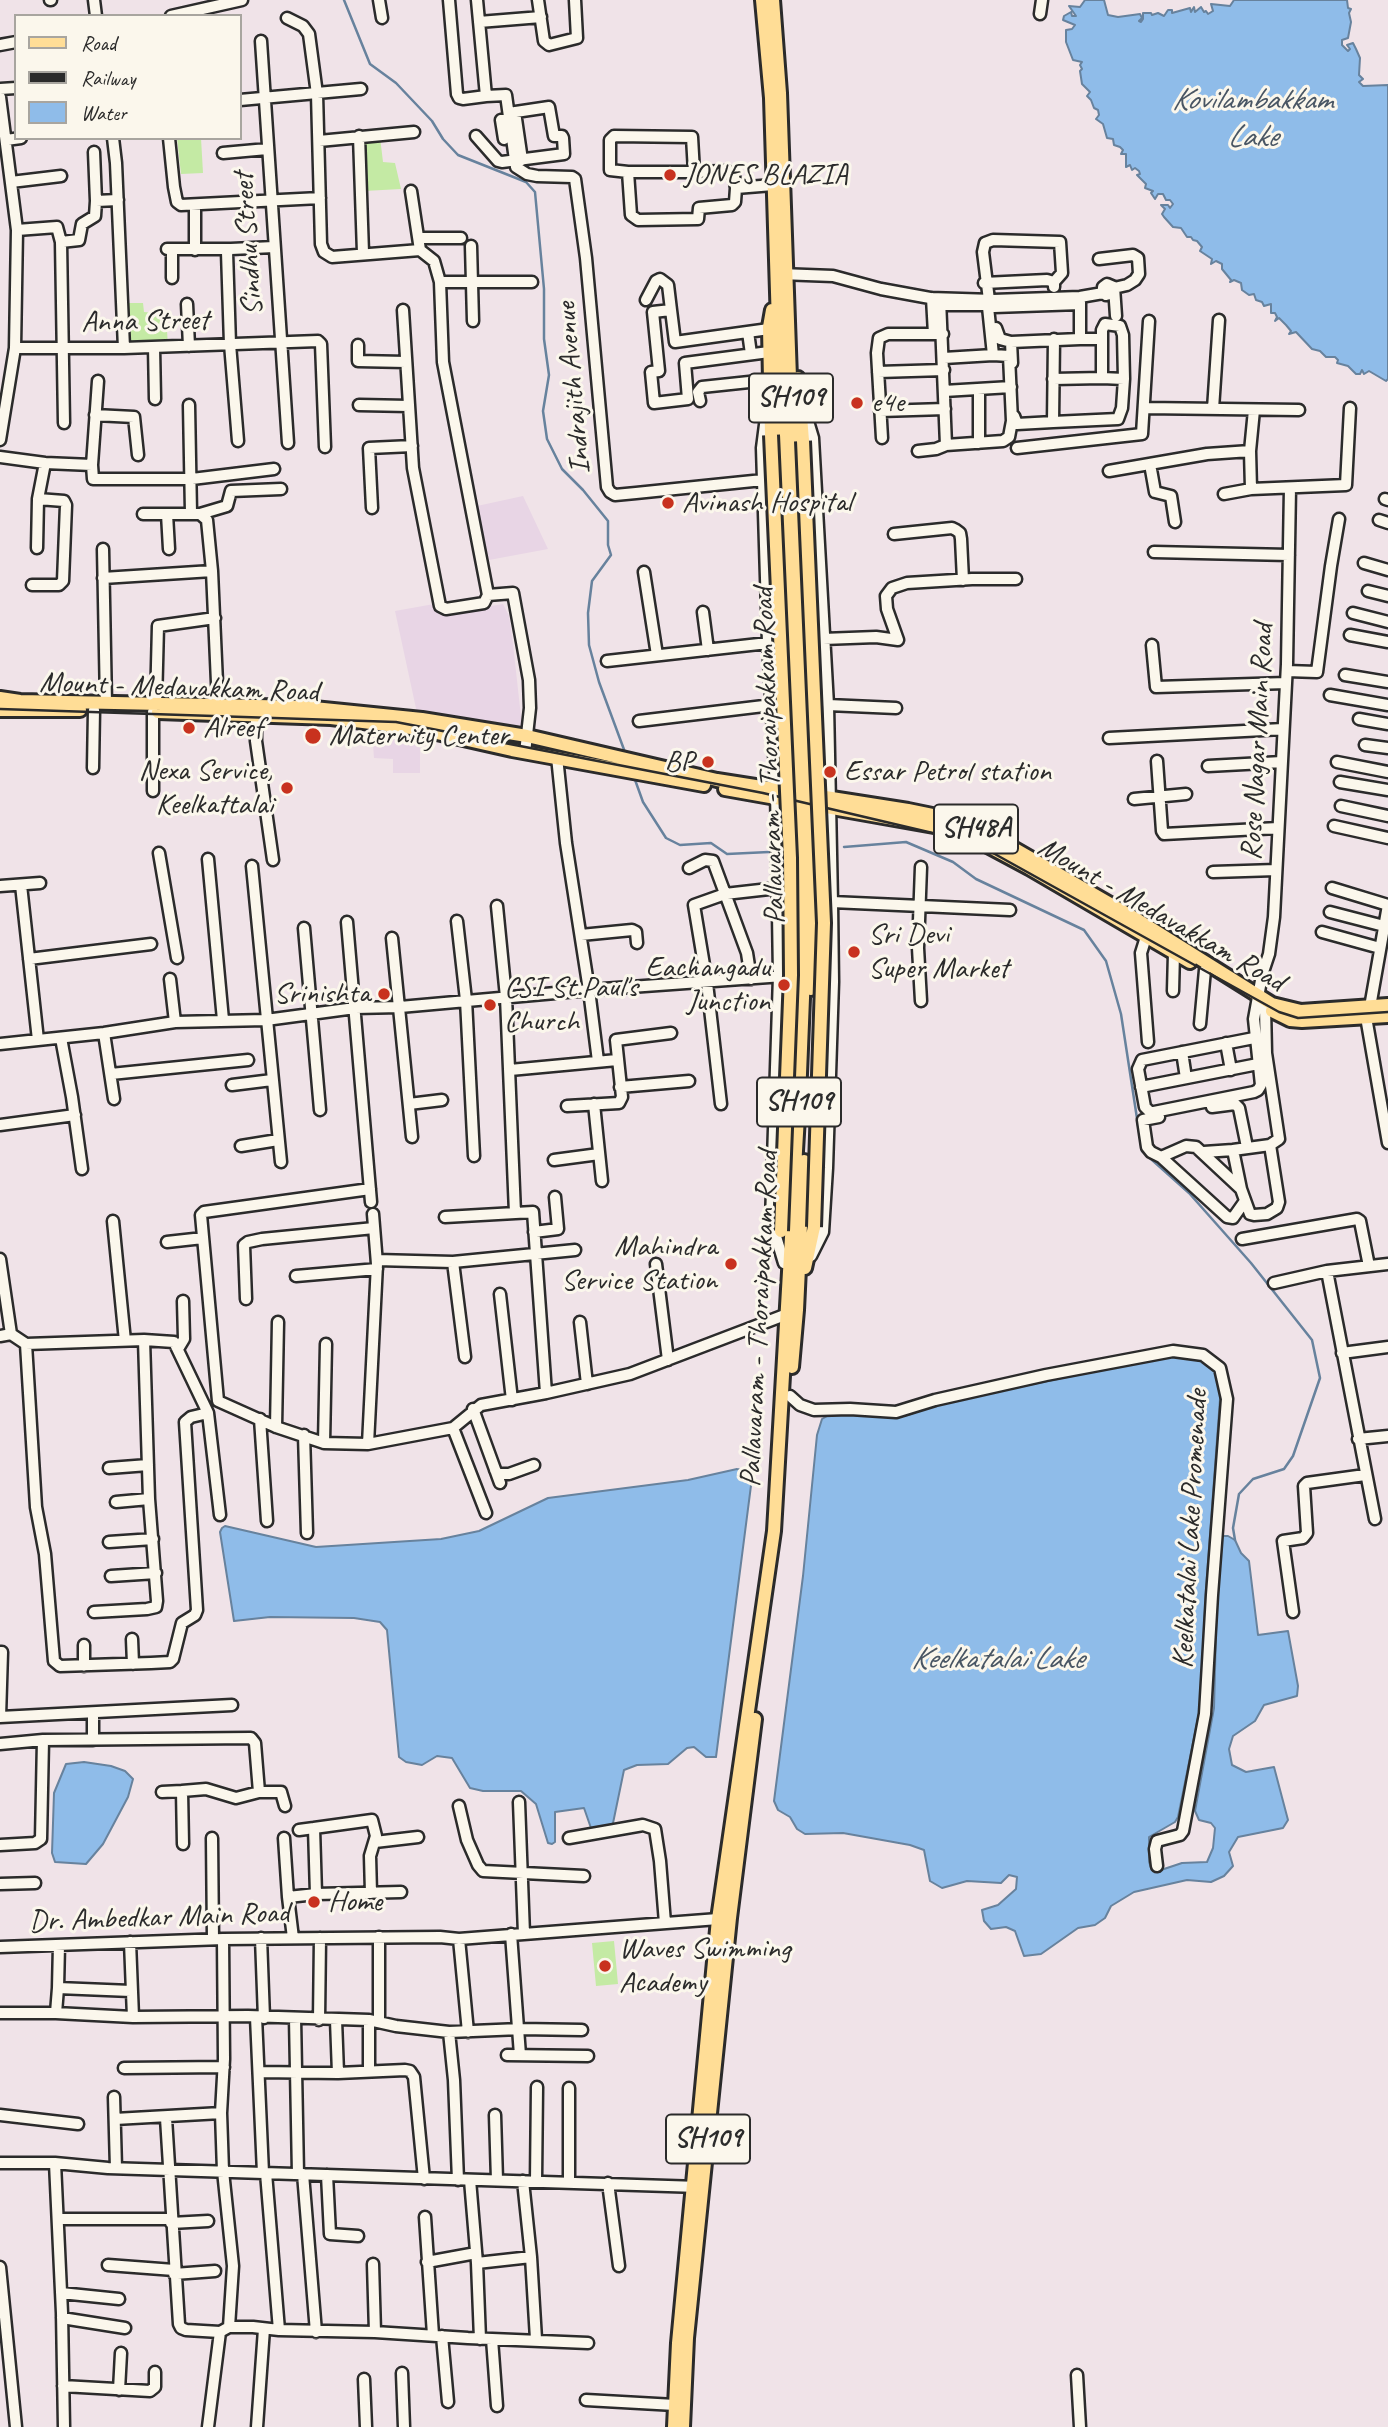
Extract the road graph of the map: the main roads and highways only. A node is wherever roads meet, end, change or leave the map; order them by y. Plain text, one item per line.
1 (762, 0) edge
2 (773, 0) edge
3 (779, 277) junction
4 (788, 295) junction
5 (0, 698) edge
6 (100, 706) junction
7 (154, 708) junction
8 (0, 710) edge
9 (611, 761) junction
10 (803, 799) junction
11 (831, 803) junction
12 (1261, 1002) junction
13 (1388, 1005) edge
14 (1368, 1012) junction
15 (1388, 1016) edge
16 (792, 1307) junction
17 (782, 1452) junction
18 (781, 1474) junction
19 (698, 2187) junction
20 (674, 2427) edge
21 (683, 2427) edge

1 - 3 main road, Pallavaram - Thoraipakkam Road / SH109
2 - 3 main road, Pallavaram - Thoraipakkam Road / SH109
3 - 4 main road, Pallavaram - Thoraipakkam Road / SH109
3 - 10 main road, Pallavaram - Thoraipakkam Road / SH109
3 - 16 main road, bridge
4 - 10 main road, Pallavaram - Thoraipakkam Road / SH109
4 - 16 main road, bridge
5 - 6 main road, Mount - Medavakkam Road / SH48A
6 - 7 main road, Mount - Medavakkam Road / SH48A
6 - 8 main road, Mount - Medavakkam Road / SH48A
7 - 9 main road, Mount - Medavakkam Road / SH48A
7 - 9 main road, Mount - Medavakkam Road / SH48A
9 - 10 main road, Mount - Medavakkam Road / SH48A
10 - 11 main road, SH48A
10 - 16 main road, Pallavaram - Thoraipakkam Road / SH109
10 - 16 main road, Pallavaram - Thoraipakkam Road / SH109
11 - 12 main road, Mount - Medavakkam Road / SH48A
11 - 12 main road, SH48A
12 - 14 main road, SH48A
13 - 14 main road, SH48A
14 - 15 main road, SH48A
16 - 17 main road, Pallavaram - Thoraipakkam Road / SH109
16 - 17 main road, Pallavaram - Thoraipakkam Road / SH109
17 - 18 main road, Pallavaram - Thoraipakkam Road / SH109
18 - 19 main road, Pallavaram - Thoraipakkam Road / SH109
18 - 19 main road, Pallavaram - Thoraipakkam Road / SH109
19 - 20 main road, Pallavaram - Thoraipakkam Road / SH109
19 - 21 main road, Pallavaram - Thoraipakkam Road / SH109

